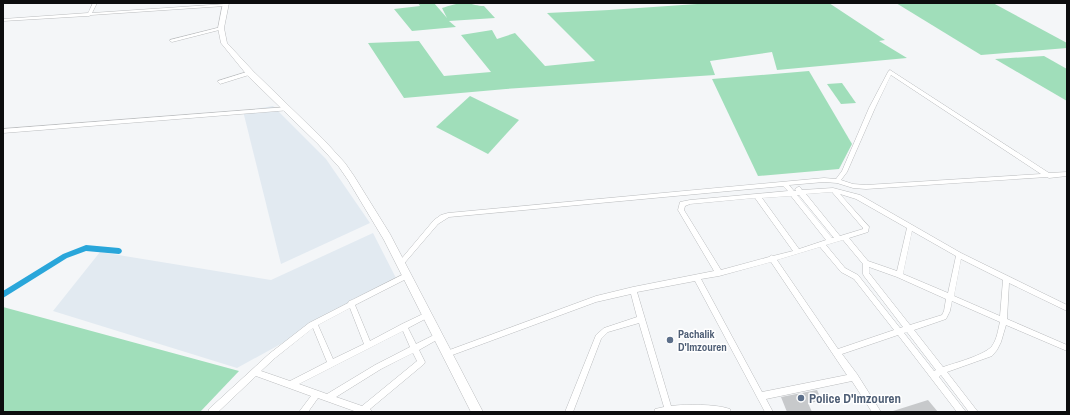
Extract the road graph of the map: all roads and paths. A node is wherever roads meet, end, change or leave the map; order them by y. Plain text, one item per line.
1 (95, 3) edge
2 (226, 4) edge
3 (89, 15) junction
4 (3, 20) edge
5 (220, 28) junction
6 (172, 41) dead end
7 (250, 73) junction
8 (220, 82) dead end
9 (288, 109) junction
10 (3, 131) edge
11 (1067, 174) edge
12 (1050, 176) junction
13 (837, 181) junction
14 (793, 183) junction
15 (785, 184) junction
16 (833, 190) junction
17 (792, 192) junction
18 (800, 192) junction
19 (757, 196) junction
20 (910, 227) junction
21 (842, 239) junction
22 (831, 242) junction
23 (822, 245) junction
24 (798, 252) junction
25 (959, 255) junction
26 (772, 258) junction
27 (400, 264) junction
28 (866, 264) junction
29 (719, 273) junction
30 (866, 274) junction
31 (899, 275) junction
32 (406, 276) junction
33 (856, 277) junction
34 (696, 279) junction
35 (1006, 279) junction
36 (633, 290) junction
37 (949, 298) junction
38 (351, 303) junction
39 (1067, 308) edge
40 (427, 315) junction
41 (641, 319) junction
42 (1003, 321) junction
43 (314, 323) junction
44 (404, 326) junction
45 (908, 328) junction
46 (899, 333) junction
47 (438, 336) junction
48 (368, 345) junction
49 (414, 348) junction
50 (1067, 348) edge
51 (838, 352) junction
52 (447, 354) junction
53 (331, 364) junction
54 (941, 371) junction
55 (254, 372) junction
56 (933, 376) junction
57 (854, 377) junction
58 (290, 385) junction
59 (317, 394) junction
60 (760, 396) junction
61 (327, 398) junction
62 (668, 409) junction
63 (365, 411) edge
64 (212, 412) edge
65 (303, 412) edge
66 (477, 412) edge
67 (569, 412) edge
68 (658, 412) edge
69 (727, 412) edge
70 (769, 412) edge
71 (877, 412) edge
72 (962, 412) edge
73 (974, 412) edge

1 - 3 street
2 - 3 street
2 - 5 main road
3 - 4 street
5 - 6 street
5 - 7 main road
7 - 8 street
7 - 9 main road
9 - 10 street
9 - 27 main road
11 - 12 street
12 - 13 street
12 - 13 street
13 - 14 street
14 - 15 street
14 - 18 street
15 - 17 street
15 - 27 street
16 - 18 street
16 - 20 street
16 - 21 street
17 - 18 street
17 - 19 street
17 - 22 street
18 - 21 street
19 - 24 street
19 - 29 street
20 - 25 street
20 - 31 street
21 - 22 street
21 - 28 street
22 - 23 street
23 - 24 street
23 - 33 street
24 - 26 street
25 - 35 street
25 - 37 street
26 - 29 street
26 - 51 street
27 - 32 main road
28 - 30 street
28 - 31 street
29 - 34 street
30 - 33 street
30 - 45 street
31 - 37 street
32 - 38 street
32 - 40 main road
33 - 46 street
34 - 36 street
34 - 60 street
35 - 39 street
35 - 42 street
36 - 41 street
36 - 52 street
37 - 42 street
37 - 45 street
38 - 43 street
38 - 48 street
40 - 44 street
40 - 47 main road
41 - 62 street
41 - 67 street
42 - 50 street
42 - 54 street
43 - 53 street
43 - 55 street
44 - 48 street
44 - 49 street
45 - 46 street
45 - 54 street
46 - 51 street
46 - 56 street
47 - 49 street
47 - 52 main road
48 - 53 street
49 - 61 street
49 - 63 street
51 - 57 street
52 - 66 main road
53 - 58 street
54 - 56 street
54 - 73 street
55 - 58 street
55 - 64 street
56 - 72 street
57 - 60 street
57 - 71 street
58 - 59 street
59 - 61 street
59 - 65 street
60 - 70 street
61 - 63 street
62 - 68 street
62 - 69 street

